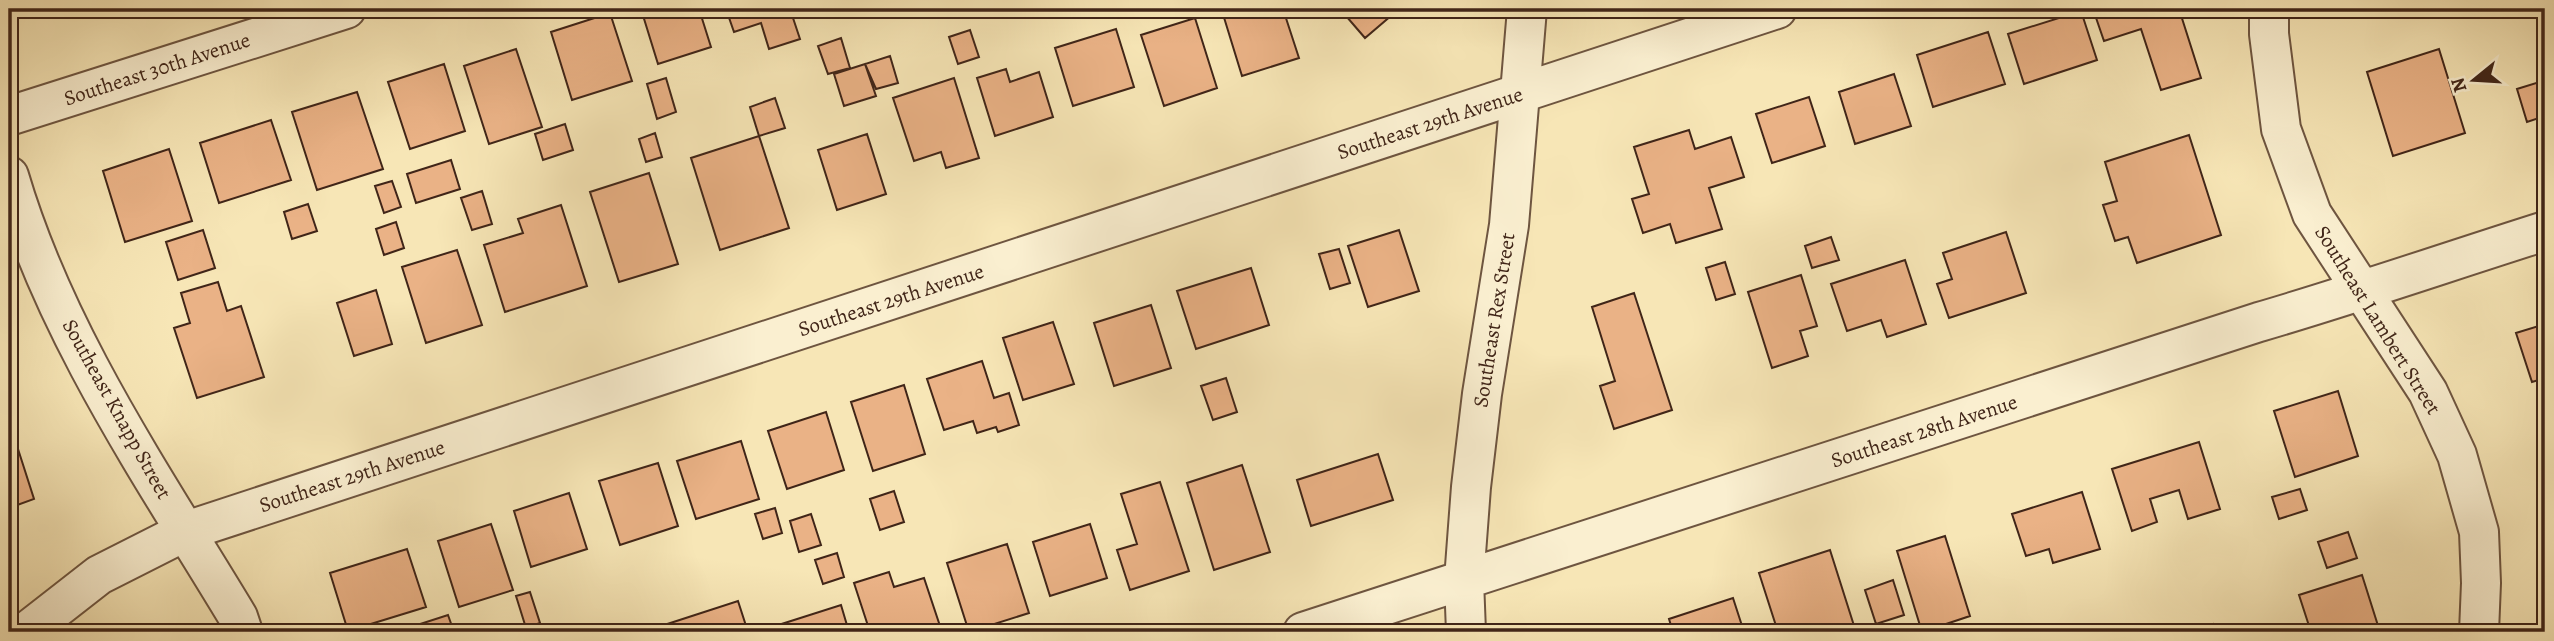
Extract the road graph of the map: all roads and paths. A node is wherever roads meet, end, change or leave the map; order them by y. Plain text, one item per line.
1 (346, 9) edge
2 (1527, 9) edge
3 (1777, 9) edge
4 (2269, 9) edge
5 (1520, 94) junction
6 (9, 116) edge
7 (9, 176) edge
8 (2545, 231) edge
9 (2362, 292) junction
10 (186, 531) junction
11 (1464, 580) junction
12 (26, 632) edge
13 (243, 632) edge
14 (1303, 632) edge
15 (1466, 632) edge
16 (2479, 632) edge

1 - 6 street, Southeast 30th Avenue
2 - 5 street, Southeast Rex Street
3 - 5 street, Southeast 29th Avenue
4 - 9 street, Southeast Lambert Street
5 - 10 street, Southeast 29th Avenue
5 - 11 street, Southeast Rex Street
7 - 10 street, Southeast Knapp Street
8 - 9 street, Southeast 28th Avenue
9 - 11 street, Southeast 28th Avenue
9 - 16 street, Southeast Lambert Street
10 - 12 street, Southeast 29th Avenue
10 - 13 street, Southeast Knapp Street
11 - 14 street, Southeast 28th Avenue
11 - 15 street, Southeast Rex Street

